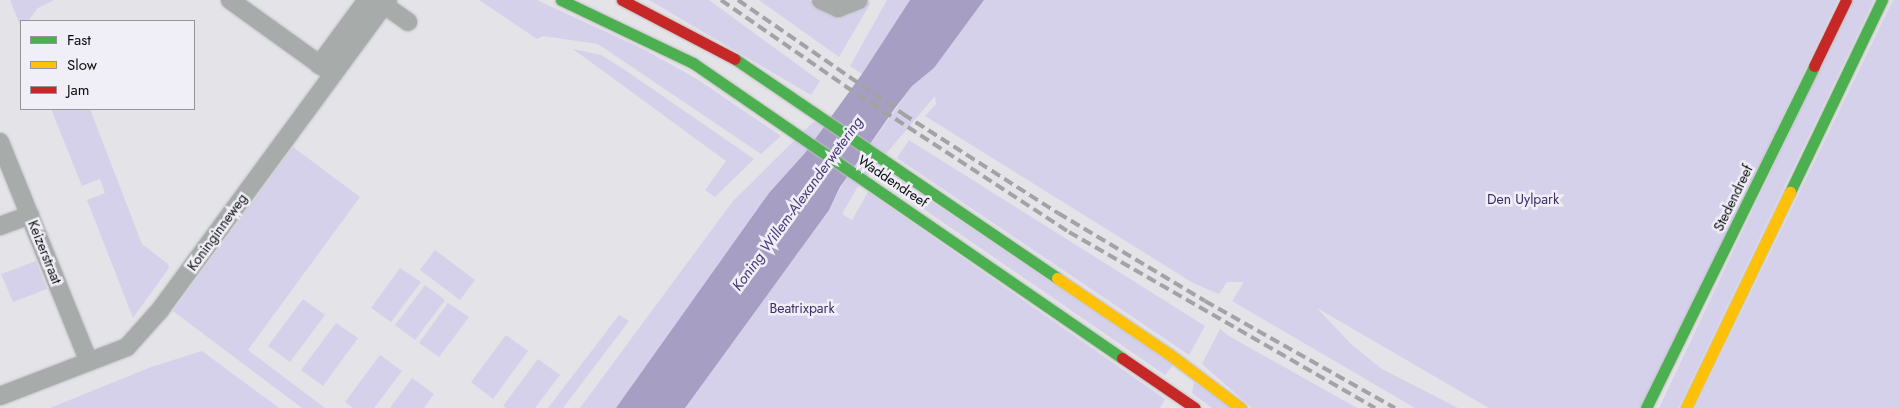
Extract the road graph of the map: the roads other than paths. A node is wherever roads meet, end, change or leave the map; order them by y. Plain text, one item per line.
1 (230, 0) edge
2 (367, 0) edge
3 (561, 0) edge
4 (622, 0) edge
5 (821, 0) edge
6 (859, 0) edge
7 (1846, 0) edge
8 (1882, 0) edge
9 (383, 2) edge
10 (408, 22) dead end
11 (326, 69) junction
12 (0, 142) edge
13 (30, 215) junction
14 (0, 226) edge
15 (89, 362) junction
16 (0, 396) edge
17 (1193, 407) edge
18 (1241, 408) edge
19 (1646, 408) edge
20 (1686, 408) edge

1 - 11 street
2 - 11 street, Koninginneweg
3 - 17 main road, Waddendreef
4 - 18 main road, Waddendreef
5 - 6 street
7 - 19 main road, Stedendreef
8 - 20 main road
9 - 10 street, Koninginneweg
9 - 11 street, Koninginneweg
11 - 15 street, Koninginneweg
12 - 13 street, Keizerstraat
13 - 14 street
13 - 15 street, Keizerstraat
15 - 16 street, Koninginneweg

